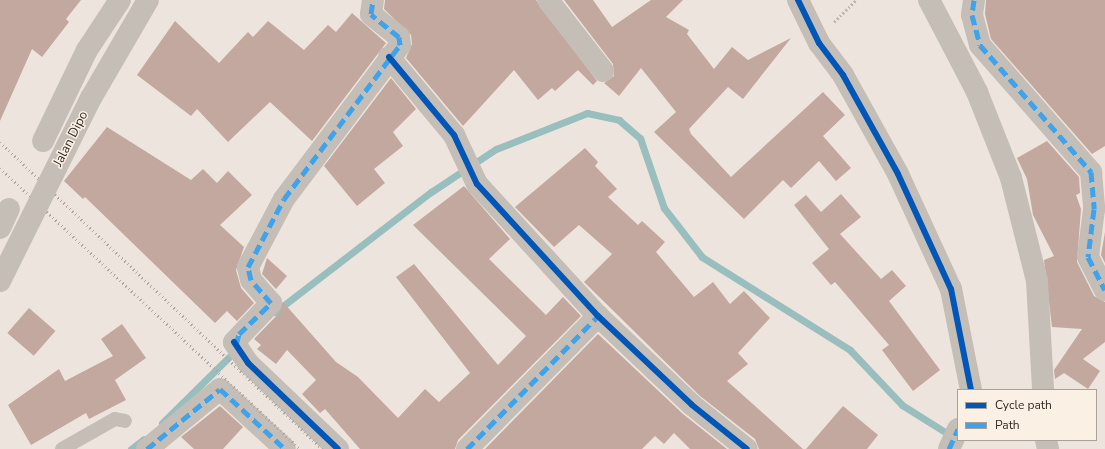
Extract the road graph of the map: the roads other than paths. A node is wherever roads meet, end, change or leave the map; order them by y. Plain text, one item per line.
1 (120, 0) edge
2 (148, 0) edge
3 (373, 0) edge
4 (548, 0) edge
5 (798, 0) edge
6 (929, 0) edge
7 (974, 0) edge
8 (389, 58) junction
9 (602, 71) dead end
10 (43, 142) dead end
11 (0, 281) edge
12 (1105, 290) edge
13 (598, 316) junction
14 (971, 389) edge
15 (1043, 389) edge
16 (125, 421) dead end
17 (957, 431) edge
18 (62, 449) edge
19 (147, 449) edge
20 (285, 449) edge
21 (338, 449) edge
22 (467, 449) edge
23 (747, 449) edge
24 (949, 449) edge

1 - 10 street, Jalan Dipo
2 - 11 street, Jalan Dipo, bridge
3 - 8 street
4 - 9 street
5 - 14 street
6 - 15 street
7 - 12 street
8 - 13 street
8 - 21 street
13 - 22 street
13 - 23 street
16 - 18 lane
17 - 24 street
19 - 20 street

